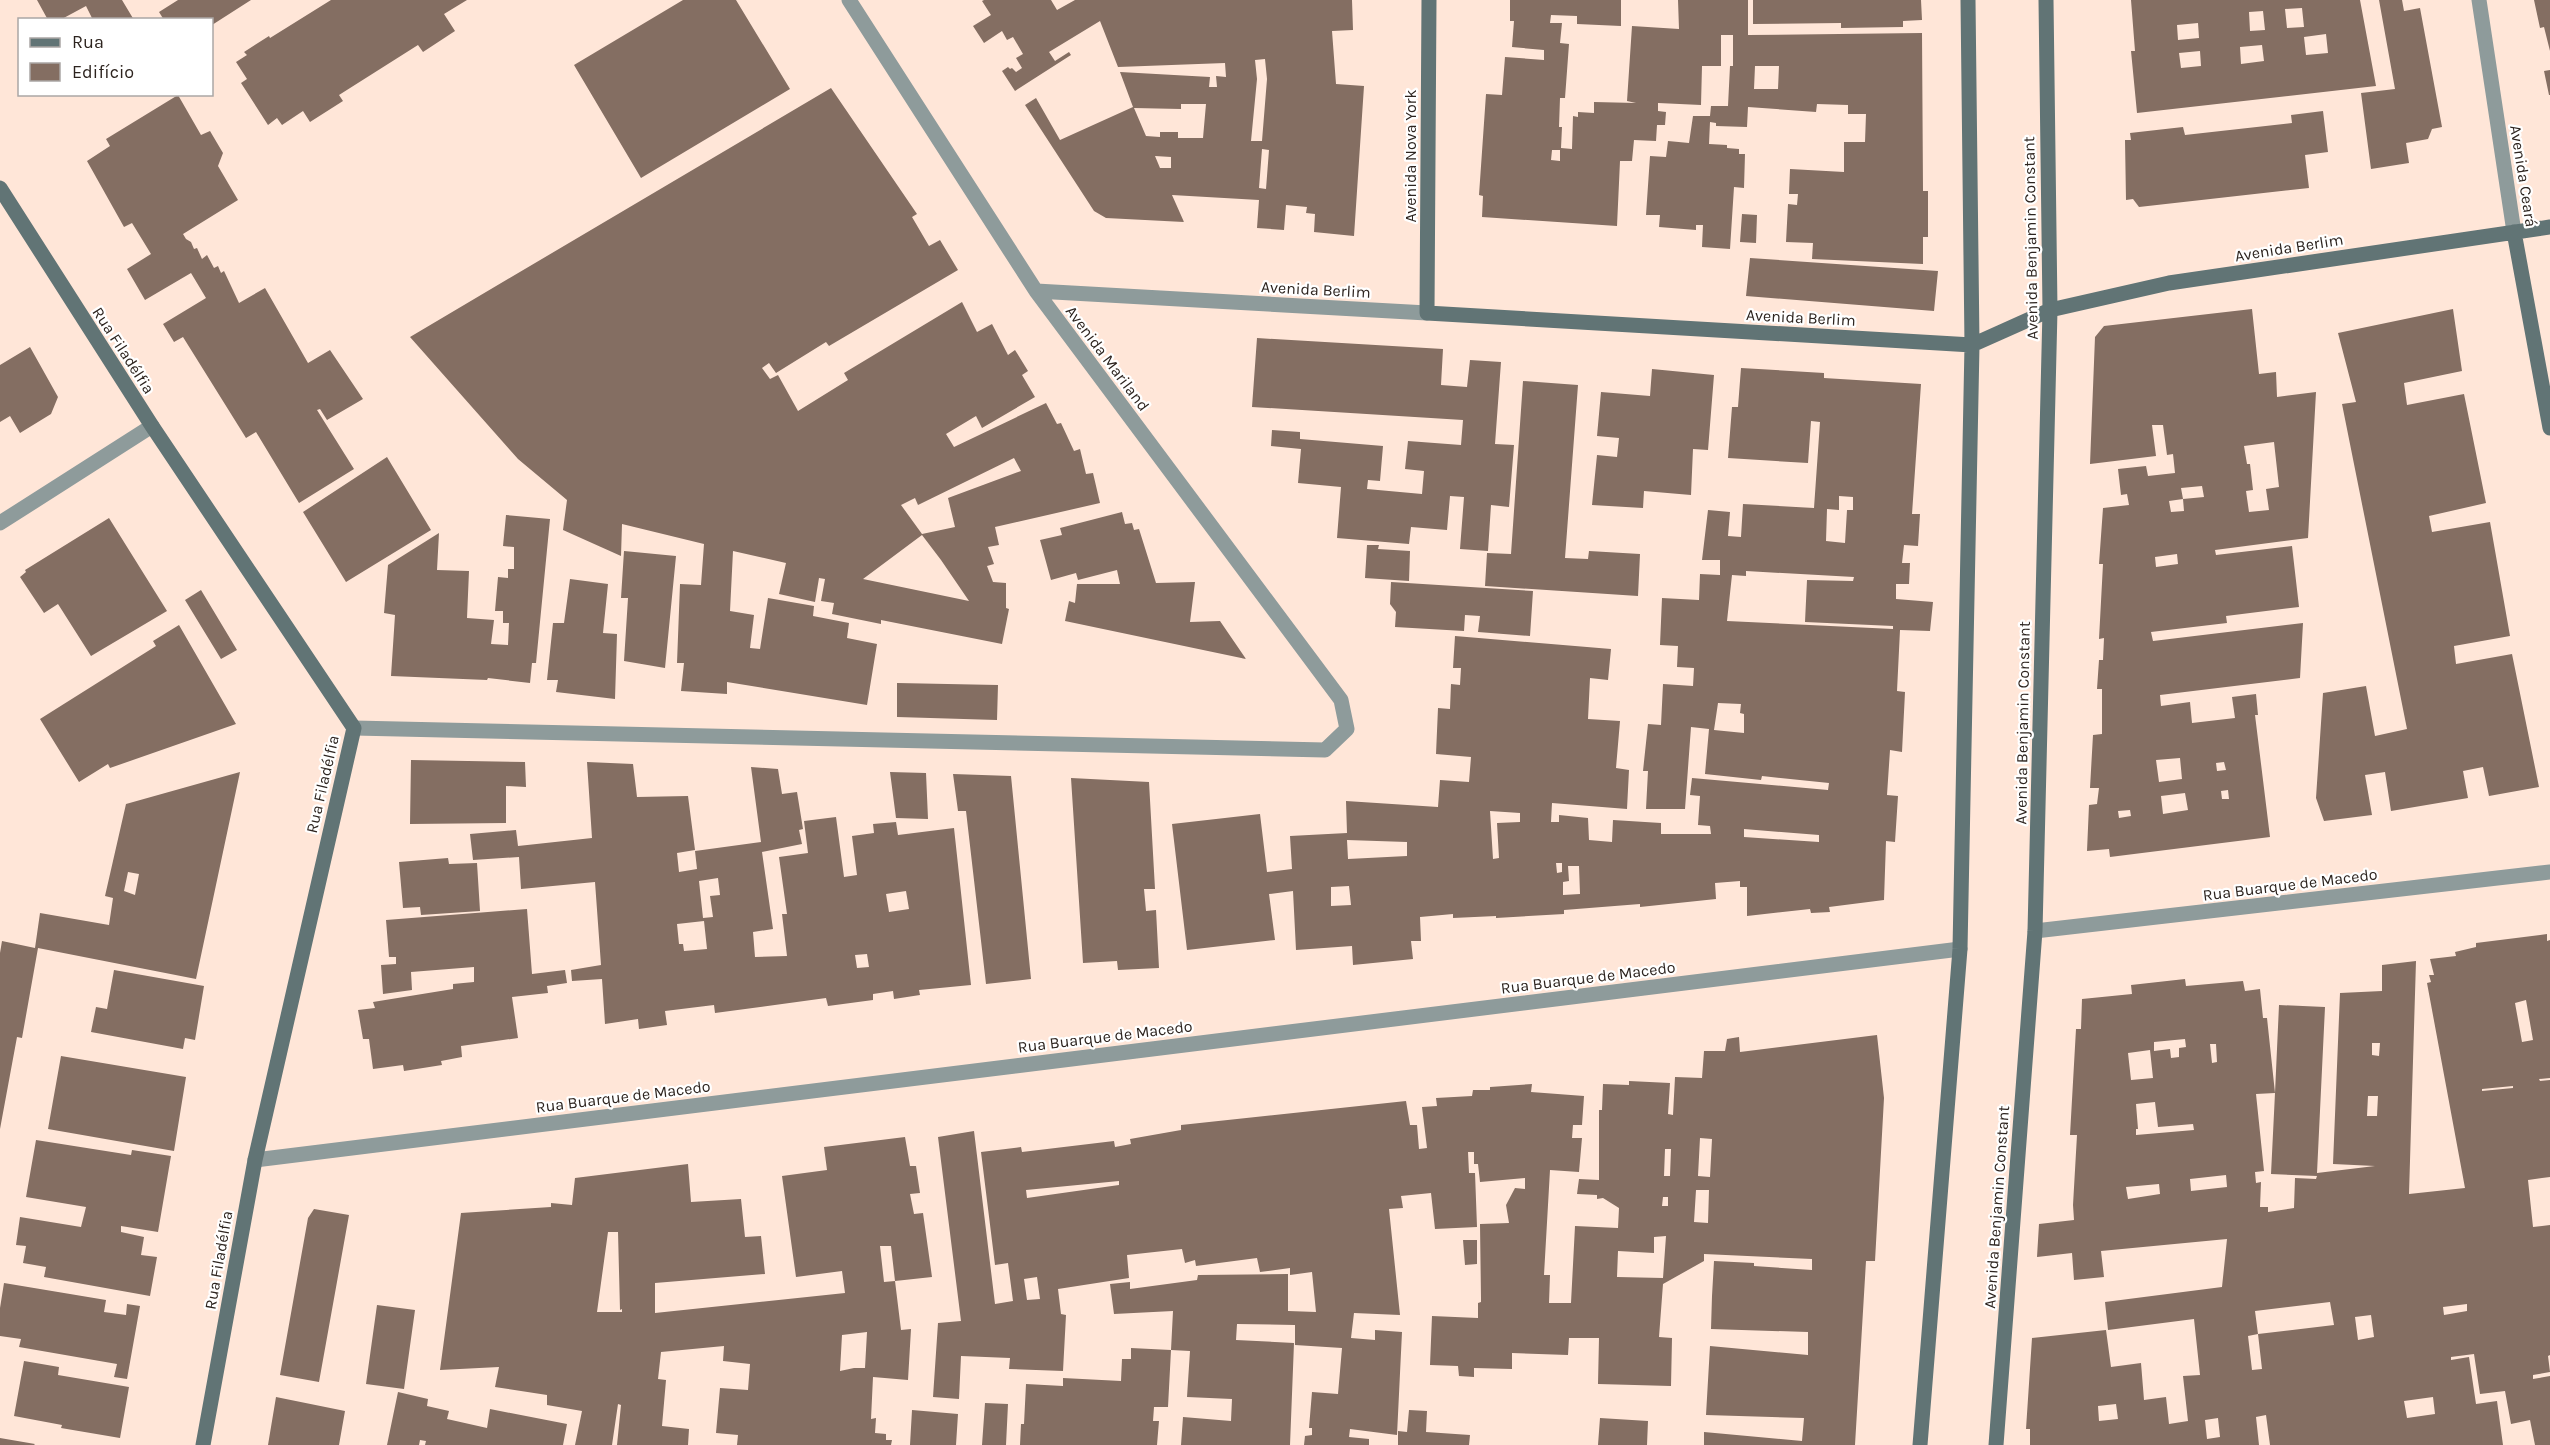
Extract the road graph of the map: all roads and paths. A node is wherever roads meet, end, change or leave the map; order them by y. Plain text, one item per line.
1 (849, 0) edge
2 (1429, 0) edge
3 (1968, 0) edge
4 (2046, 0) edge
5 (2479, 0) edge
6 (0, 188) edge
7 (2550, 227) edge
8 (2514, 232) junction
9 (1036, 291) junction
10 (2050, 310) junction
11 (1427, 313) junction
12 (1972, 345) junction
13 (152, 426) junction
14 (2550, 428) edge
15 (0, 523) edge
16 (354, 728) junction
17 (2550, 872) edge
18 (2035, 931) junction
19 (1960, 949) junction
20 (255, 1160) junction
21 (202, 1445) edge
22 (1920, 1445) edge
23 (1996, 1445) edge

1 - 9 street, Avenida Mariland
2 - 11 street, Avenida Nova York
3 - 12 street
4 - 10 street, Avenida Benjamin Constant
5 - 8 street, Avenida Ceará
6 - 13 street, Rua Filadélfia
7 - 8 street, Avenida Berlim
8 - 10 street, Avenida Berlim
8 - 14 street, Avenida Ceará
9 - 11 street, Avenida Berlim
9 - 16 street, Avenida Mariland
10 - 12 street, Avenida Berlim
10 - 18 street, Avenida Benjamin Constant
11 - 12 street, Avenida Berlim
12 - 19 street
13 - 15 street
13 - 16 street, Rua Filadélfia
16 - 20 street, Rua Filadélfia
17 - 18 street, Rua Buarque de Macedo
18 - 23 street, Avenida Benjamin Constant
19 - 20 street, Rua Buarque de Macedo
19 - 22 street
20 - 21 street, Rua Filadélfia

